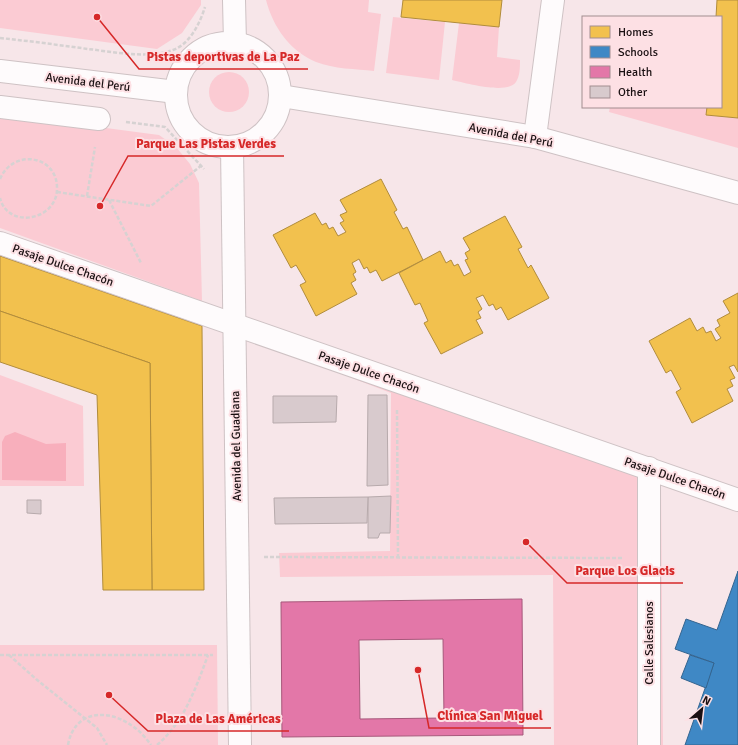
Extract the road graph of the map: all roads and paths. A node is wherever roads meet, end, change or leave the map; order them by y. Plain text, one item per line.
1 (208, 0) edge
2 (234, 0) edge
3 (553, 0) edge
4 (0, 38) edge
5 (235, 43) junction
6 (0, 71) edge
7 (176, 92) junction
8 (281, 96) junction
9 (0, 107) edge
10 (99, 119) joint
11 (535, 137) junction
12 (232, 147) junction
13 (201, 165) junction
14 (232, 170) junction
15 (209, 174) dead end
16 (0, 179) edge
17 (57, 192) junction
18 (738, 193) edge
19 (0, 198) edge
20 (109, 200) junction
21 (0, 243) edge
22 (136, 291) junction
23 (234, 325) junction
24 (396, 381) junction
25 (649, 468) junction
26 (738, 500) edge
27 (237, 557) junction
28 (398, 557) junction
29 (649, 558) junction
30 (0, 655) edge
31 (9, 655) junction
32 (208, 655) junction
33 (214, 655) dead end
34 (86, 718) junction
35 (68, 745) edge
36 (107, 745) edge
37 (152, 745) edge
38 (157, 745) edge
39 (240, 745) edge
40 (649, 745) edge

1 - 4 path
2 - 5 street
3 - 11 street
5 - 7 street
5 - 8 street
6 - 7 street, Avenida del Perú
7 - 12 street
8 - 11 street, Avenida del Perú
8 - 12 street
9 - 10 street
10 - 13 path
11 - 18 street, Avenida del Perú
12 - 14 street, Avenida del Guadiana
13 - 14 path
13 - 15 path
13 - 20 path
14 - 23 street, Avenida del Guadiana
16 - 17 path
17 - 19 path
17 - 20 path
20 - 22 path
21 - 22 street, Pasaje Dulce Chacón
22 - 23 street, Pasaje Dulce Chacón
23 - 24 street, Pasaje Dulce Chacón
23 - 27 street, Avenida del Guadiana
24 - 25 street, Pasaje Dulce Chacón
24 - 28 path
25 - 26 street, Pasaje Dulce Chacón
25 - 29 street, Calle Salesianos
27 - 28 path
27 - 39 street, Avenida del Guadiana
28 - 29 path
29 - 40 street, Calle Salesianos
30 - 31 path
31 - 32 path
31 - 34 path
32 - 33 path
32 - 38 path
34 - 35 path
34 - 36 path
34 - 37 path

